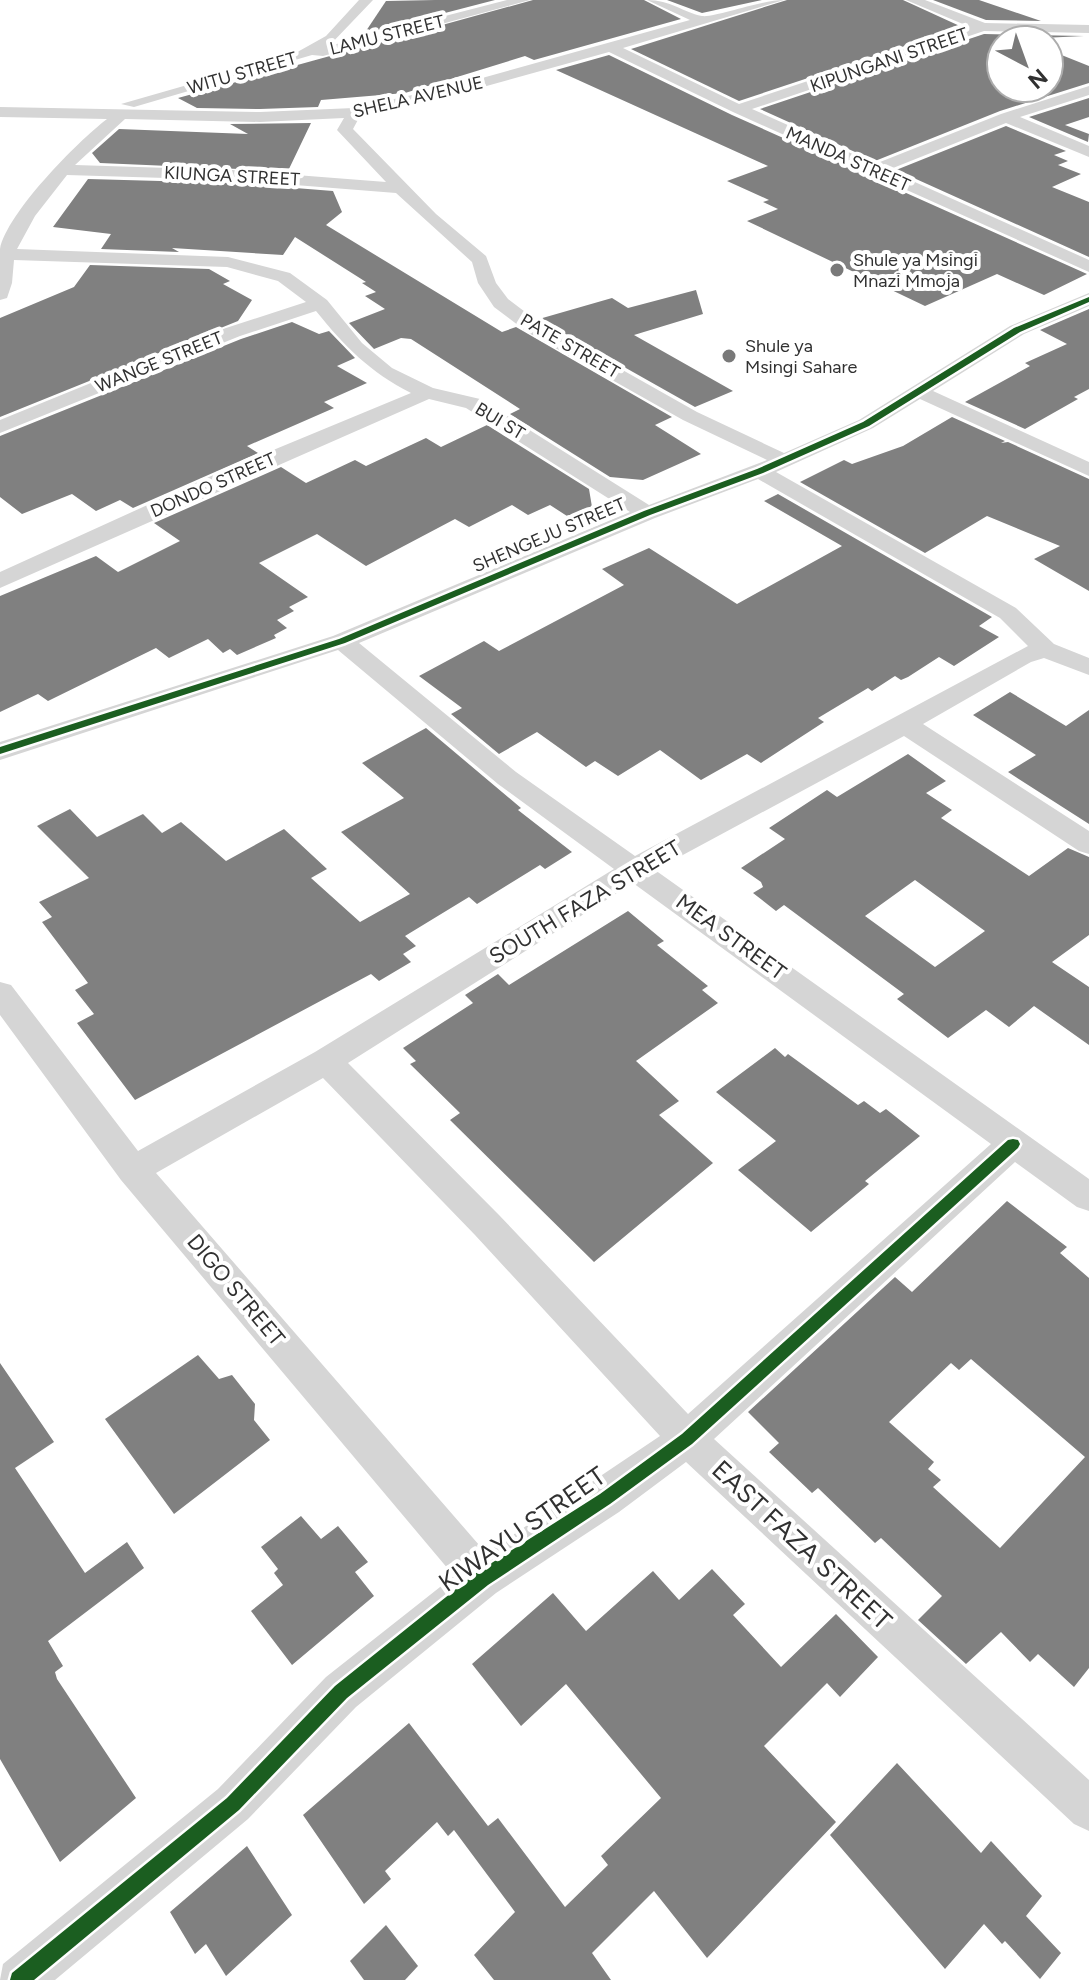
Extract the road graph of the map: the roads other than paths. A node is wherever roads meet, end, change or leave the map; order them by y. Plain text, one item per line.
1 (366, 0) edge
2 (523, 0) edge
3 (654, 0) edge
4 (777, 0) edge
5 (913, 0) edge
6 (703, 21) junction
7 (983, 27) junction
8 (1089, 29) edge
9 (610, 47) junction
10 (297, 58) junction
11 (1089, 90) edge
12 (738, 109) junction
13 (0, 112) edge
14 (354, 113) junction
15 (100, 114) junction
16 (121, 115) junction
17 (1006, 117) junction
18 (1089, 152) edge
19 (63, 170) junction
20 (875, 170) junction
21 (401, 188) junction
22 (5, 254) junction
23 (1089, 267) edge
24 (0, 294) edge
25 (1088, 300) edge
26 (320, 304) junction
27 (918, 391) junction
28 (427, 393) junction
29 (0, 427) edge
30 (783, 460) junction
31 (1089, 470) edge
32 (760, 471) junction
33 (647, 513) junction
34 (0, 581) edge
35 (342, 641) junction
36 (1045, 649) junction
37 (1089, 667) edge
38 (906, 725) junction
39 (0, 751) edge
40 (1089, 844) edge
41 (636, 868) junction
42 (0, 993) edge
43 (326, 1061) junction
44 (1013, 1144) junction
45 (133, 1170) junction
46 (1089, 1197) edge
47 (687, 1439) junction
48 (482, 1579) junction
49 (1089, 1809) edge
50 (19, 1980) edge

1 - 10 street, WITU STREET
2 - 10 street, LAMU STREET
3 - 6 street
4 - 6 street, SHELA AVENUE
5 - 7 street
6 - 9 street, SHELA AVENUE
7 - 8 street, KIPUNGANI STREET
7 - 12 street, KIPUNGANI STREET
9 - 12 street, MANDA STREET
9 - 14 street, SHELA AVENUE
10 - 15 street, WITU STREET
11 - 17 street
12 - 20 street, MANDA STREET
13 - 15 street, SHELA AVENUE
14 - 16 street, SHELA AVENUE
14 - 21 street, PATE STREET
15 - 16 street, SHELA AVENUE
16 - 19 street
17 - 18 street
17 - 20 street
19 - 21 street, KIUNGA STREET
19 - 22 street
20 - 23 street, MANDA STREET
21 - 30 street, PATE STREET
22 - 24 street
22 - 26 street, BUI ST
25 - 27 street, SHENGEJU STREET
26 - 28 street, BUI ST
26 - 29 street, WANGE STREET
27 - 30 street, SHENGEJU STREET
27 - 31 street
28 - 33 street, BUI ST
28 - 34 street, DONDO STREET
30 - 32 street, SHENGEJU STREET
32 - 33 street, SHENGEJU STREET
32 - 36 street
33 - 35 street, SHENGEJU STREET
35 - 39 street, SHENGEJU STREET
35 - 41 street, MEA STREET
36 - 37 street
36 - 38 street, SOUTH FAZA STREET
38 - 40 street
38 - 41 street, SOUTH FAZA STREET
41 - 43 street, SOUTH FAZA STREET
41 - 44 street, MEA STREET
42 - 45 street, DIGO STREET
43 - 45 street, SOUTH FAZA STREET
43 - 47 street, EAST FAZA STREET
44 - 46 street, MEA STREET
44 - 47 street, KIWAYU STREET
45 - 48 street, DIGO STREET
47 - 48 street, KIWAYU STREET
47 - 49 street, EAST FAZA STREET
48 - 50 street, KIWAYU STREET

